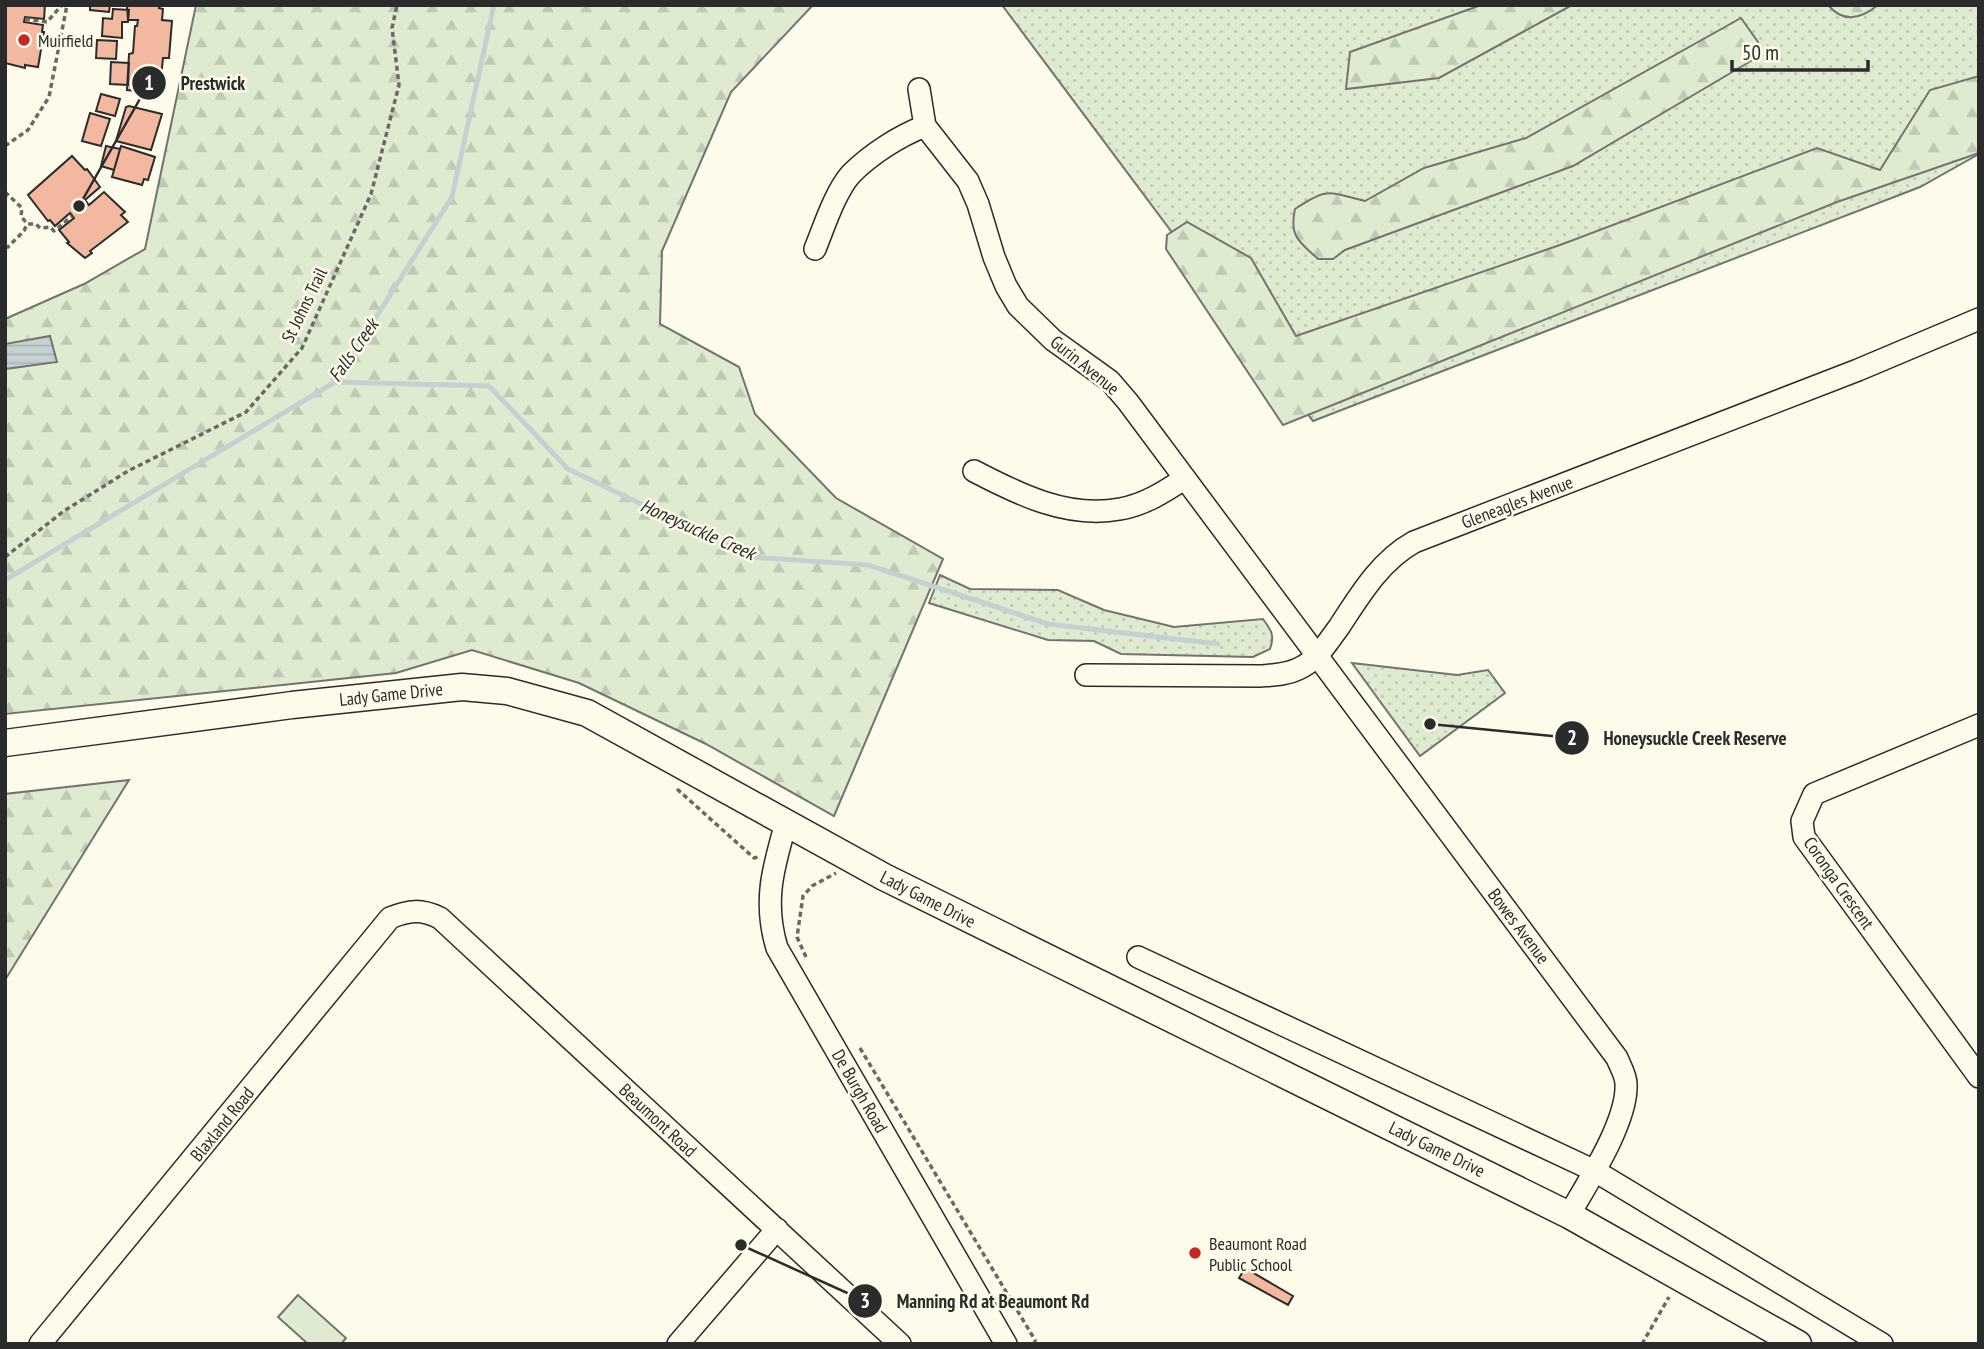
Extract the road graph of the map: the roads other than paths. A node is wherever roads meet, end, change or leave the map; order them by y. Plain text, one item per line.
1 (919, 89) dead end
2 (925, 126) junction
3 (816, 249) dead end
4 (1979, 319) edge
5 (974, 471) dead end
6 (1184, 480) junction
7 (1318, 656) junction
8 (1086, 675) dead end
9 (1979, 725) edge
10 (5, 743) edge
11 (786, 823) junction
12 (408, 910) joint
13 (1138, 957) dead end
14 (1979, 1077) edge
15 (1595, 1171) junction
16 (1569, 1215) junction
17 (777, 1229) junction
18 (40, 1344) edge
19 (678, 1344) edge
20 (900, 1344) edge
21 (1006, 1344) edge
22 (1798, 1344) edge
23 (1882, 1344) edge

1 - 2 street, Gurin Avenue
2 - 3 street
2 - 6 street, Gurin Avenue
4 - 7 street, Gleneagles Avenue
5 - 6 street
6 - 7 street, Gurin Avenue
7 - 8 street, Gleneagles Avenue
7 - 15 street, Bowes Avenue
9 - 14 street, Coronga Crescent
10 - 11 main road, Lady Game Drive
11 - 16 main road, Lady Game Drive
11 - 21 street, De Burgh Road
12 - 17 street, Beaumont Road
12 - 18 street, Blaxland Road
13 - 15 street
15 - 16 street, Bowes Avenue
15 - 23 street
16 - 22 main road, Lady Game Drive
17 - 19 street
17 - 20 street, Beaumont Road

